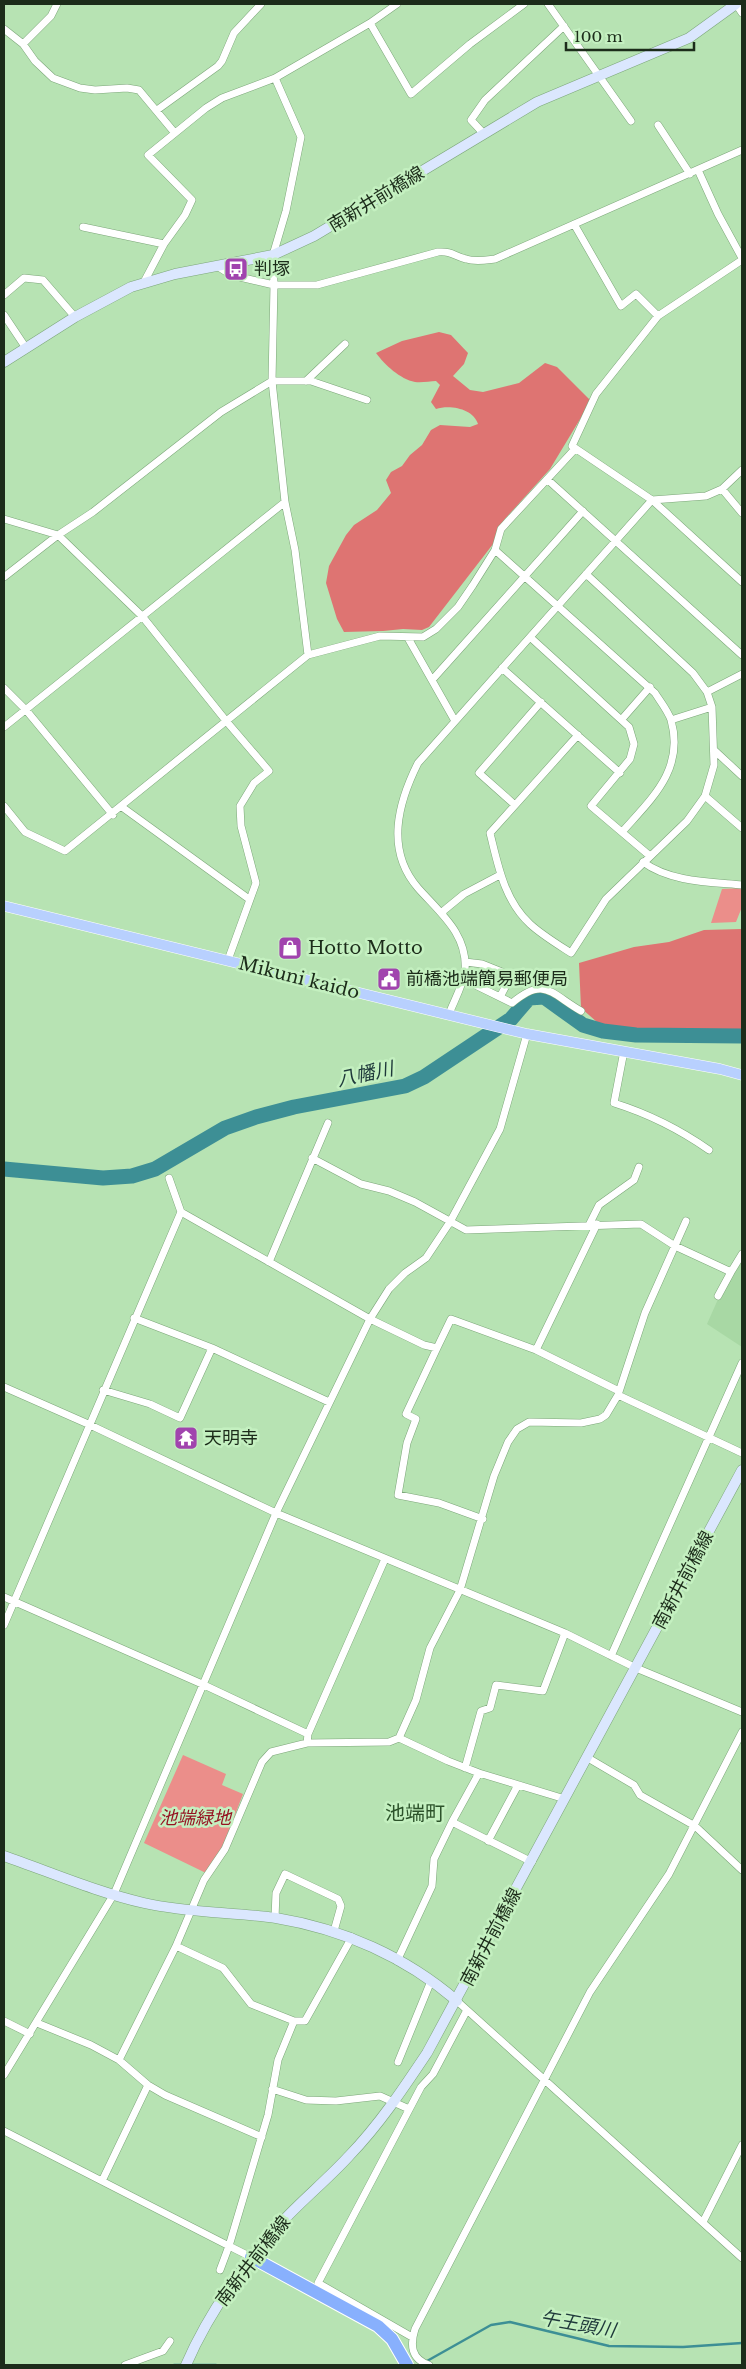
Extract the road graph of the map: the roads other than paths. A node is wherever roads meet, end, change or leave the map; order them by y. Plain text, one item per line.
1 (57, 4) edge
2 (261, 4) edge
3 (397, 4) edge
4 (524, 4) edge
5 (548, 4) edge
6 (738, 7) edge
7 (370, 23) junction
8 (564, 26) junction
9 (4, 29) edge
10 (23, 44) junction
11 (600, 76) junction
12 (275, 78) junction
13 (157, 110) junction
14 (631, 121) dead end
15 (658, 125) dead end
16 (174, 132) junction
17 (484, 134) junction
18 (742, 150) edge
19 (698, 170) junction
20 (690, 174) junction
21 (574, 224) junction
22 (84, 227) dead end
23 (164, 244) junction
24 (272, 255) junction
25 (742, 259) edge
26 (217, 266) junction
27 (144, 282) junction
28 (274, 285) junction
29 (4, 296) edge
30 (4, 315) edge
31 (658, 316) junction
32 (75, 317) junction
33 (346, 344) dead end
34 (26, 348) junction
35 (4, 362) edge
36 (272, 381) junction
37 (306, 381) junction
38 (367, 400) dead end
39 (575, 449) junction
40 (742, 470) edge
41 (548, 480) junction
42 (722, 489) junction
43 (652, 500) junction
44 (285, 502) junction
45 (583, 511) junction
46 (742, 513) edge
47 (4, 519) edge
48 (58, 535) junction
49 (616, 541) junction
50 (495, 550) junction
51 (586, 574) junction
52 (525, 576) junction
53 (4, 577) edge
54 (742, 582) edge
55 (558, 605) junction
56 (142, 616) junction
57 (530, 637) junction
58 (408, 638) junction
59 (308, 655) junction
60 (742, 655) edge
61 (502, 668) junction
62 (742, 674) edge
63 (432, 680) junction
64 (4, 688) edge
65 (650, 688) junction
66 (707, 692) junction
67 (541, 702) junction
68 (712, 707) junction
69 (26, 710) junction
70 (622, 719) junction
71 (670, 720) junction
72 (455, 721) junction
73 (226, 722) junction
74 (4, 727) edge
75 (578, 735) junction
76 (714, 750) junction
77 (620, 773) junction
78 (742, 776) edge
79 (705, 796) junction
80 (514, 805) junction
81 (4, 806) edge
82 (122, 807) junction
83 (113, 815) junction
84 (742, 828) edge
85 (622, 832) junction
86 (650, 856) junction
87 (643, 862) junction
88 (500, 875) junction
89 (742, 885) edge
90 (249, 899) junction
91 (4, 906) edge
92 (442, 912) junction
93 (228, 960) junction
94 (464, 962) junction
95 (463, 979) junction
96 (500, 998) junction
97 (581, 1011) dead end
98 (449, 1014) junction
99 (527, 1034) junction
100 (624, 1051) junction
101 (742, 1075) edge
102 (328, 1123) dead end
103 (709, 1150) dead end
104 (312, 1158) junction
105 (639, 1167) dead end
106 (169, 1178) dead end
107 (181, 1212) junction
108 (450, 1222) junction
109 (686, 1222) dead end
110 (589, 1224) junction
111 (597, 1224) junction
112 (675, 1246) junction
113 (742, 1254) edge
114 (269, 1262) junction
115 (731, 1272) junction
116 (718, 1296) dead end
117 (134, 1318) junction
118 (370, 1319) junction
119 (212, 1348) junction
120 (437, 1348) junction
121 (536, 1350) junction
122 (742, 1364) edge
123 (4, 1387) edge
124 (103, 1390) junction
125 (618, 1393) junction
126 (329, 1402) junction
127 (88, 1424) junction
128 (708, 1437) junction
129 (742, 1453) edge
130 (742, 1470) edge
131 (276, 1513) junction
132 (483, 1519) junction
133 (385, 1559) junction
134 (460, 1590) junction
135 (4, 1597) edge
136 (14, 1602) junction
137 (4, 1625) edge
138 (565, 1633) junction
139 (611, 1656) junction
140 (636, 1668) junction
141 (202, 1684) junction
142 (742, 1712) edge
143 (742, 1732) edge
144 (308, 1734) junction
145 (399, 1738) junction
146 (307, 1743) junction
147 (588, 1758) junction
148 (465, 1768) junction
149 (480, 1773) junction
150 (518, 1785) junction
151 (565, 1800) junction
152 (452, 1822) junction
153 (695, 1826) junction
154 (488, 1841) junction
155 (4, 1856) edge
156 (532, 1862) junction
157 (742, 1870) edge
158 (114, 1894) junction
159 (189, 1911) junction
160 (275, 1918) junction
161 (334, 1931) junction
162 (352, 1937) junction
163 (176, 1946) junction
164 (397, 1961) junction
165 (431, 1981) junction
166 (457, 2001) junction
167 (467, 2010) junction
168 (4, 2021) edge
169 (294, 2021) junction
170 (37, 2023) junction
171 (30, 2034) junction
172 (118, 2060) junction
173 (398, 2062) dead end
174 (4, 2076) edge
175 (544, 2078) junction
176 (148, 2085) junction
177 (272, 2089) junction
178 (394, 2102) junction
179 (409, 2109) junction
180 (4, 2131) edge
181 (262, 2136) junction
182 (742, 2145) edge
183 (102, 2181) junction
184 (704, 2222) junction
185 (229, 2246) junction
186 (251, 2258) junction
187 (742, 2258) edge
188 (220, 2270) dead end
189 (412, 2336) junction
190 (170, 2341) dead end
191 (408, 2360) edge
192 (125, 2365) edge
193 (186, 2365) edge
194 (429, 2365) edge

1 - 10 street
2 - 13 street
3 - 7 street
4 - 7 street
5 - 8 street
6 - 11 main road, 南新井前橋線
7 - 12 street
8 - 11 street
8 - 17 street
9 - 10 street
10 - 13 street
11 - 14 street
11 - 17 main road, 南新井前橋線
12 - 16 street
12 - 24 street
13 - 16 street
15 - 20 street
16 - 23 street
17 - 24 main road, 南新井前橋線
18 - 19 street
19 - 20 street
19 - 25 street
20 - 21 street
21 - 28 street
21 - 31 street
22 - 23 street
23 - 27 street
24 - 26 main road, 南新井前橋線
24 - 28 street
25 - 31 street
26 - 27 main road, 南新井前橋線
26 - 28 street
27 - 32 main road, 南新井前橋線
28 - 36 street
29 - 32 street
30 - 34 street
31 - 39 street
32 - 34 main road, 南新井前橋線
33 - 37 street
34 - 35 main road, 南新井前橋線
36 - 37 street
36 - 44 street
36 - 48 street
37 - 38 street
39 - 41 street
39 - 43 street
40 - 42 street
41 - 45 street
41 - 50 street
42 - 43 street
42 - 46 street
43 - 49 street
43 - 54 street
44 - 56 street
44 - 59 street
45 - 49 street
45 - 52 street
47 - 48 street
48 - 53 street
48 - 56 street
49 - 51 street
49 - 60 street
50 - 52 street
50 - 58 street
51 - 55 street
51 - 66 street
52 - 55 street
52 - 63 street
55 - 57 street
55 - 65 street
56 - 69 street
56 - 73 street
57 - 61 street
57 - 70 street
58 - 59 street
58 - 63 street
59 - 73 street
61 - 67 street
61 - 72 street
62 - 66 street
63 - 72 street
64 - 69 street
65 - 70 street
65 - 71 street
66 - 68 street
67 - 75 street
67 - 80 street
68 - 71 street
68 - 76 street
69 - 74 street
69 - 83 street
70 - 77 street
71 - 85 street
72 - 92 street
73 - 82 street
73 - 90 street
75 - 77 street
75 - 80 street
76 - 78 street
76 - 79 street
77 - 85 street
79 - 84 street
79 - 86 street
80 - 88 street
81 - 83 street
82 - 83 street
82 - 90 street
85 - 86 street
86 - 87 street
87 - 88 street
87 - 89 street
88 - 92 street
90 - 93 street
91 - 93 main road, Mikuni kaido
92 - 94 street
93 - 98 main road, Mikuni kaido
94 - 95 street
94 - 96 street
95 - 96 street
95 - 98 street
96 - 97 street
98 - 99 main road, Mikuni kaido
99 - 100 main road, Mikuni kaido
99 - 108 street
100 - 101 main road, Mikuni kaido
100 - 103 street
102 - 104 street
104 - 108 street
104 - 114 street
105 - 110 street
106 - 107 street
107 - 114 street
107 - 117 street
108 - 110 street
108 - 118 street
109 - 112 street
110 - 111 street
111 - 112 street
111 - 121 street
112 - 115 street
112 - 125 street
113 - 115 street
114 - 118 street
115 - 116 street
117 - 119 street
117 - 124 street
118 - 120 street
118 - 126 street
119 - 124 street
119 - 126 street
120 - 121 street
120 - 132 street
121 - 125 street
122 - 128 street
123 - 127 street
124 - 127 street
125 - 128 street
125 - 132 street
126 - 131 street
127 - 131 street
127 - 136 street
128 - 129 street
128 - 139 street
130 - 140 main road, 南新井前橋線
131 - 133 street
131 - 141 street
132 - 134 street
133 - 134 street
133 - 144 street
134 - 138 street
134 - 145 street
135 - 136 street
136 - 137 street
136 - 141 street
138 - 139 street
138 - 148 street
139 - 140 street
140 - 142 street
140 - 147 main road, 南新井前橋線
141 - 144 street
141 - 158 street
143 - 153 street
144 - 146 street
145 - 146 street
145 - 148 street
146 - 159 street
147 - 151 main road, 南新井前橋線
147 - 153 street
148 - 149 street
149 - 150 street
149 - 152 street
150 - 151 street
150 - 154 street
151 - 156 main road, 南新井前橋線
152 - 154 street
152 - 164 street
153 - 157 street
153 - 175 street
154 - 156 street
155 - 158 main road
156 - 166 main road, 南新井前橋線
158 - 159 main road
158 - 170 street
159 - 160 main road
159 - 163 street
160 - 161 main road
160 - 161 street
161 - 162 main road
162 - 164 main road
162 - 169 street
163 - 169 street
163 - 172 street
164 - 165 main road
165 - 166 main road
165 - 173 street
166 - 167 street
166 - 178 main road, 南新井前橋線
167 - 175 street
167 - 179 street
168 - 171 street
169 - 177 street
170 - 171 street
170 - 172 street
171 - 174 street
172 - 176 street
175 - 184 street
175 - 189 street
176 - 181 street
176 - 183 street
177 - 178 street
177 - 181 street
178 - 179 street
178 - 186 main road, 南新井前橋線
179 - 189 street
180 - 183 street
181 - 185 street
182 - 184 street
183 - 185 street
184 - 187 street
185 - 186 street
185 - 188 street
186 - 191 highway
186 - 193 main road, 南新井前橋線
189 - 191 street
190 - 192 street
191 - 194 street

